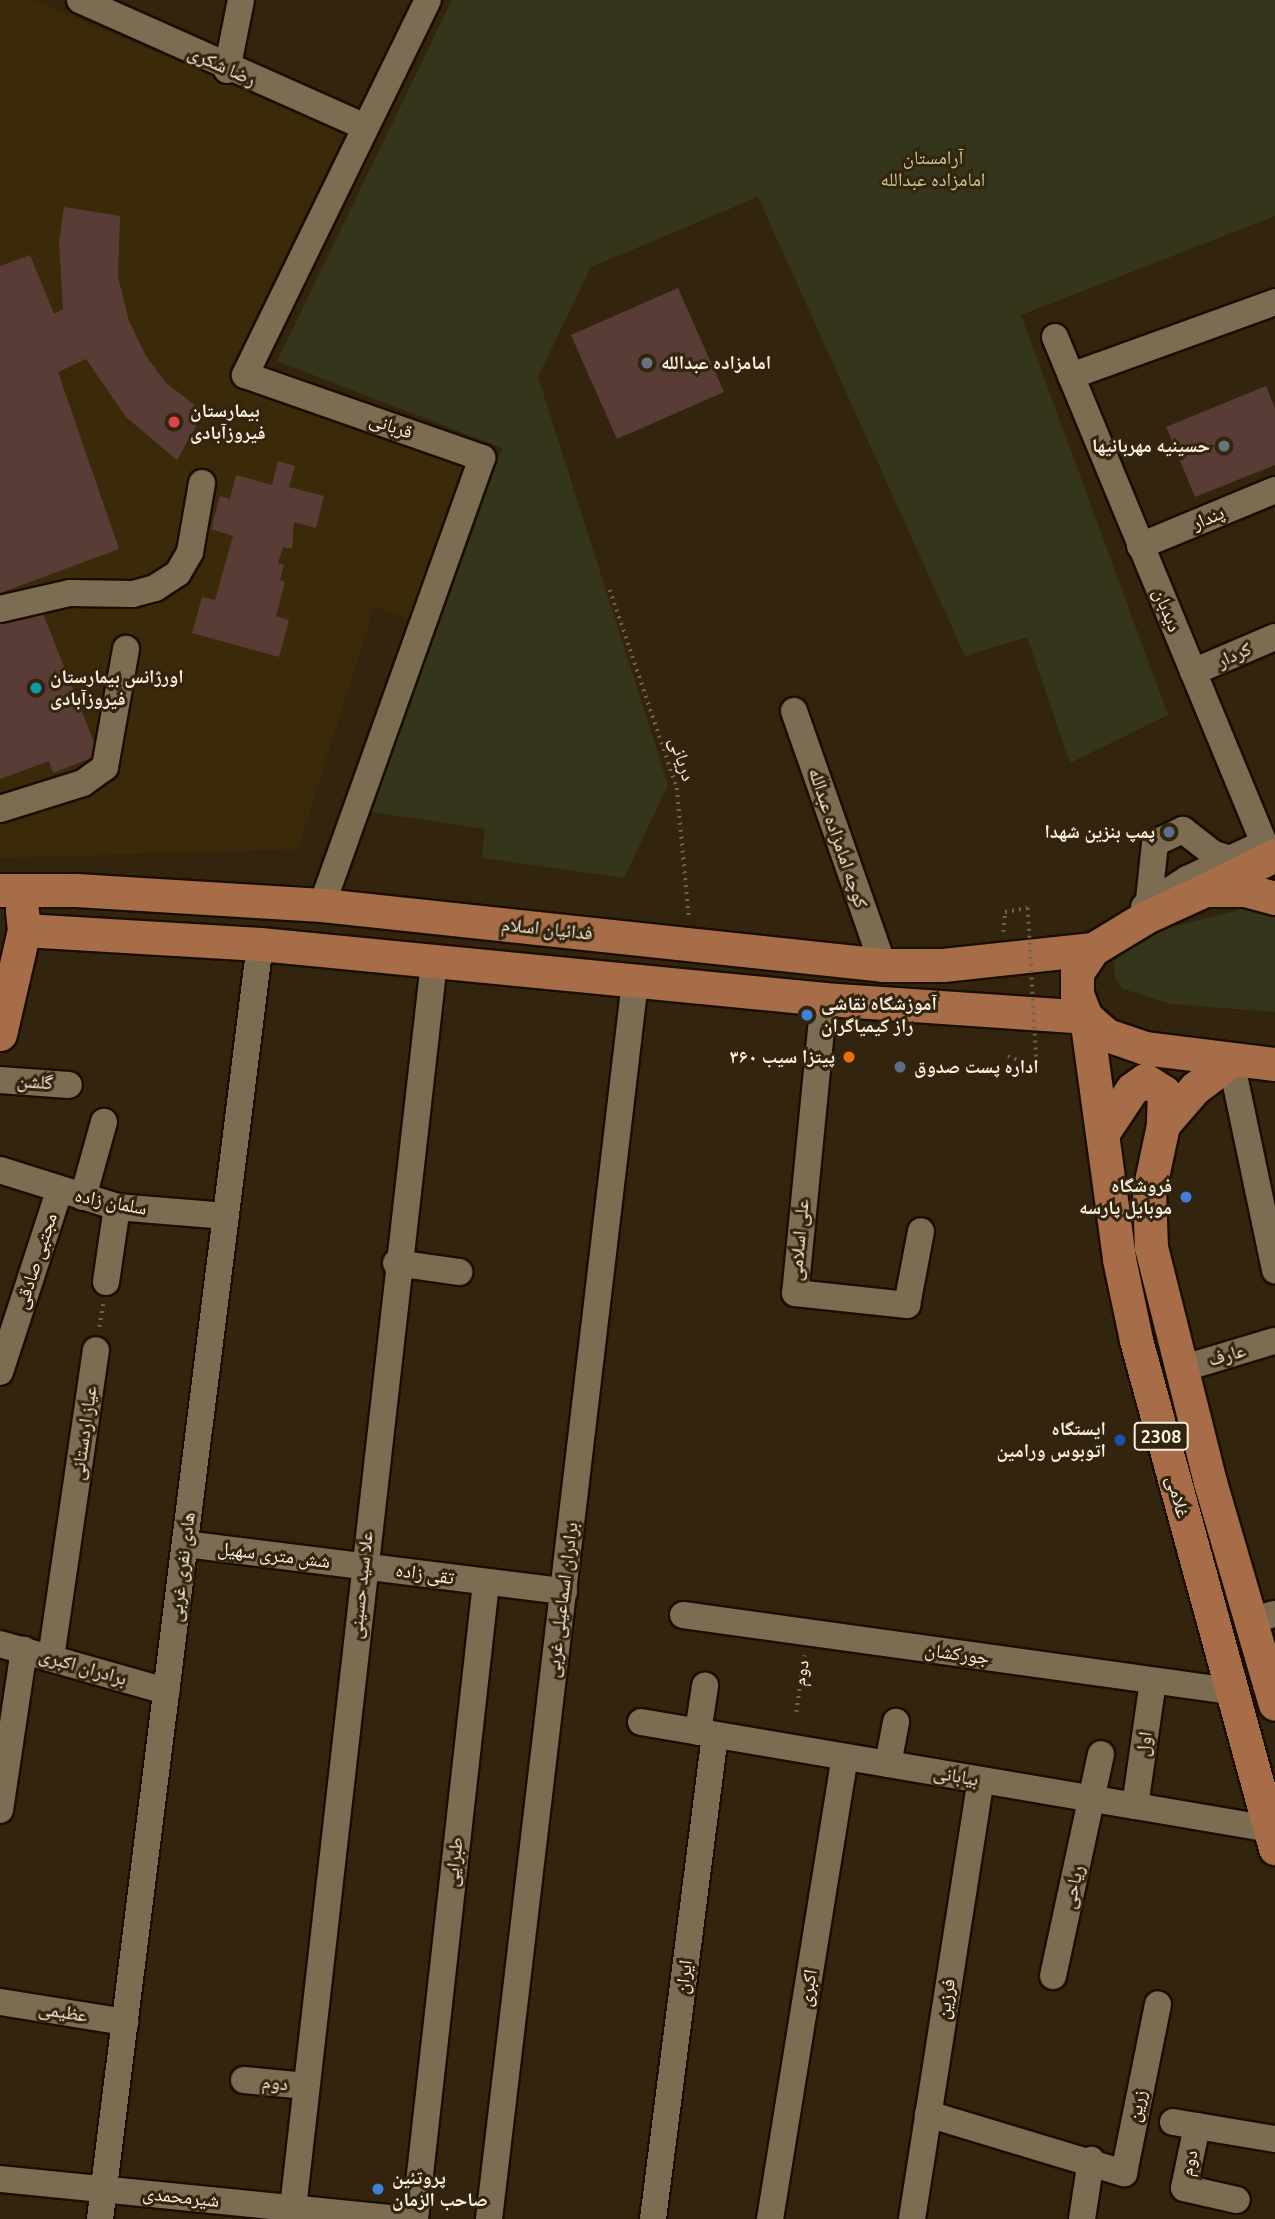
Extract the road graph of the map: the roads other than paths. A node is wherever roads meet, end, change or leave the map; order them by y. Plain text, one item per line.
1 (241, 0) edge
2 (428, 0) edge
3 (96, 3) edge
4 (228, 69) junction
5 (365, 127) junction
6 (1275, 302) edge
7 (1055, 337) dead end
8 (1071, 376) junction
9 (201, 483) dead end
10 (1275, 490) edge
11 (1140, 546) junction
12 (0, 609) edge
13 (1275, 637) edge
14 (126, 649) dead end
15 (1193, 673) junction
16 (794, 711) dead end
17 (0, 809) edge
18 (1271, 846) edge
19 (1230, 859) junction
20 (4, 890) edge
21 (76, 890) junction
22 (1205, 890) junction
23 (1275, 898) edge
24 (1149, 900) junction
25 (322, 905) junction
26 (1131, 927) junction
27 (24, 930) junction
28 (77, 933) junction
29 (260, 944) junction
30 (1093, 948) junction
31 (434, 962) junction
32 (883, 965) junction
33 (635, 981) junction
34 (6, 995) edge
35 (824, 999) junction
36 (1086, 1017) junction
37 (0, 1034) edge
38 (1261, 1065) edge
39 (0, 1080) edge
40 (69, 1085) dead end
41 (104, 1122) dead end
42 (1163, 1125) junction
43 (1104, 1131) junction
44 (0, 1170) edge
45 (71, 1194) junction
46 (117, 1207) junction
47 (226, 1216) junction
48 (922, 1231) dead end
49 (396, 1263) junction
50 (1275, 1270) edge
51 (459, 1272) dead end
52 (106, 1283) road end
53 (1274, 1341) edge
54 (96, 1350) road end
55 (1181, 1369) junction
56 (0, 1372) edge
57 (185, 1544) junction
58 (363, 1566) junction
59 (486, 1583) junction
60 (564, 1591) junction
61 (683, 1615) dead end
62 (1262, 1618) edge
63 (12, 1647) edge
64 (51, 1658) junction
65 (1153, 1681) junction
66 (705, 1686) dead end
67 (166, 1691) junction
68 (1231, 1691) junction
69 (1273, 1692) edge
70 (641, 1722) dead end
71 (896, 1722) dead end
72 (707, 1733) junction
73 (1101, 1754) dead end
74 (845, 1757) junction
75 (888, 1764) junction
76 (981, 1780) junction
77 (1092, 1798) junction
78 (1135, 1806) junction
79 (0, 1810) edge
80 (1273, 1838) edge
81 (1054, 1976) dead end
82 (0, 2002) edge
83 (1158, 2004) dead end
84 (125, 2022) junction
85 (244, 2080) dead end
86 (306, 2086) junction
87 (928, 2114) junction
88 (1275, 2139) edge
89 (1091, 2160) junction
90 (0, 2179) edge
91 (104, 2189) junction
92 (1237, 2200) dead end
93 (293, 2208) junction
94 (257, 2212) edge
95 (386, 2218) edge
96 (100, 2219) edge
97 (415, 2219) edge
98 (489, 2219) edge
99 (653, 2219) edge
100 (770, 2219) edge
101 (912, 2219) edge
102 (1082, 2219) edge

1 - 4 street
2 - 5 street, قربانی
3 - 4 street, رضا شکری
4 - 5 street, رضا شکری
5 - 25 street, قربانی
6 - 8 street
7 - 8 street, دیدبان
8 - 11 street, دیدبان
9 - 12 street
10 - 11 street, پندار
11 - 15 street, دیدبان
13 - 15 street, کردار
14 - 17 street
15 - 18 street, دیدبان
16 - 32 street, کوچه امامزاده عبدالله
18 - 19 street
18 - 22 main road
19 - 24 street
19 - 24 street
20 - 21 main road, فدائیان اسلام
20 - 27 main road
21 - 25 main road, فدائیان اسلام
21 - 28 main road
22 - 23 main road
22 - 26 main road
24 - 26 street
25 - 32 main road, فدائیان اسلام
26 - 30 main road
27 - 28 main road
27 - 34 main road
28 - 29 main road
29 - 31 main road
29 - 47 street, هادی نفری غربی
30 - 32 main road, فدائیان اسلام
30 - 36 main road, غلامی
31 - 33 main road
31 - 49 street, علا سید حسینی
33 - 35 main road
33 - 60 street, برادران اسماعیلی غربی
34 - 37 main road
35 - 36 main road
35 - 48 street, علی اسلامی
36 - 38 main road
36 - 43 main road, غلامی / 2308
38 - 42 main road, غلامی / 2308
38 - 50 street
39 - 40 street, گلشن
41 - 45 street, مجتبی صادقی
42 - 43 main road
42 - 55 main road, غلامی / 2308
43 - 68 main road, غلامی / 2308
44 - 45 street, سلمان زاده
45 - 46 street, سلمان زاده
45 - 56 street, مجتبی صادقی
46 - 47 street, سلمان زاده
46 - 52 street
47 - 57 street, هادی نفری غربی
49 - 51 street
49 - 58 street, علا سید حسینی
53 - 55 street, عارف
54 - 64 street, عیاز اردستانی
55 - 62 main road, غلامی / 2308
57 - 58 street, شش متری سهیل
57 - 67 street, هادی نفری غربی
58 - 59 street, تقی زاده
58 - 86 street, علا سید حسینی
59 - 60 street
59 - 97 street, طبرایی
60 - 98 street, برادران اسماعیلی غربی
61 - 65 street, جورکشان
62 - 69 main road, غلامی / 2308
63 - 64 street, برادران اکبری
63 - 79 street
64 - 67 street, برادران اکبری
65 - 68 street, جورکشان
65 - 78 street, اول
66 - 72 street
67 - 84 street, هادی نفری غربی
68 - 80 main road, غلامی / 2308
70 - 72 street, بیابانی
71 - 75 street
72 - 74 street, بیابانی
72 - 99 street, ایران
73 - 77 street
74 - 75 street, بیابانی
74 - 100 street, اکبری
75 - 76 street, بیابانی
76 - 77 street, بیابانی
76 - 87 street, فرزین
77 - 78 street, بیابانی
77 - 81 street, ریاحی
78 - 80 street, بیابانی
82 - 84 street, عظیمی
83 - 89 street, زرین
84 - 91 street, هادی نفری غربی
85 - 86 street, دوم
86 - 93 street, علا سید حسینی
87 - 89 street, زرین
87 - 101 street, فرزین
88 - 92 street, دوم
89 - 102 street
90 - 91 street, شیرمحمدی
91 - 94 street, شیرمحمدی
91 - 96 street, هادی نفری غربی
93 - 94 street, شیرمحمدی
93 - 95 street, شیرمحمدی

